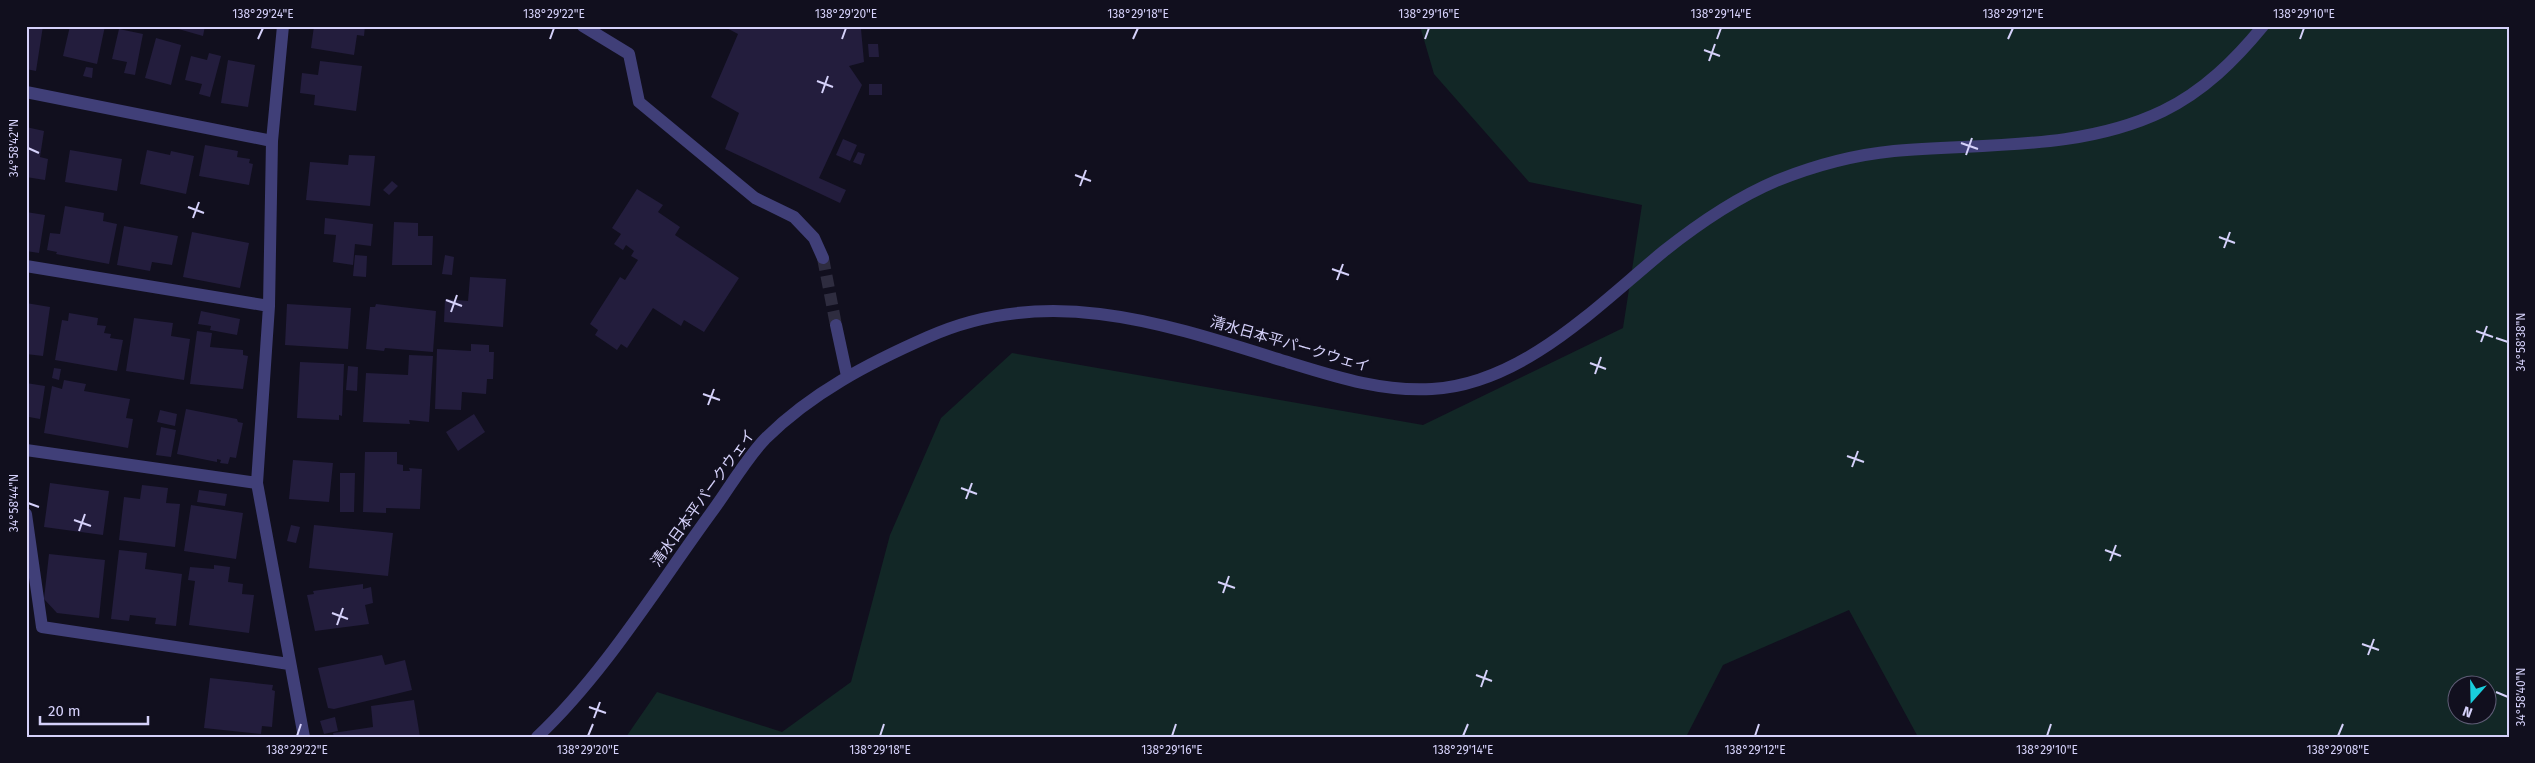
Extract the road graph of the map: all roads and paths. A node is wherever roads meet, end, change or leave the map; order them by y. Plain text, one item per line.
1 (283, 26) edge
2 (583, 26) edge
3 (2263, 26) edge
4 (26, 92) edge
5 (272, 141) junction
6 (823, 258) tunnel mouth
7 (26, 266) edge
8 (269, 306) junction
9 (836, 325) tunnel mouth
10 (847, 376) junction
11 (26, 450) edge
12 (257, 483) junction
13 (26, 514) edge
14 (289, 664) junction
15 (304, 737) edge
16 (536, 737) edge

1 - 5 street
2 - 6 street
3 - 10 street, 清水日本平パークウェイ
4 - 5 street
5 - 8 street
7 - 8 street
8 - 12 street
9 - 10 street
10 - 16 street, 清水日本平パークウェイ
11 - 12 street
12 - 14 street
13 - 14 street
14 - 15 street

